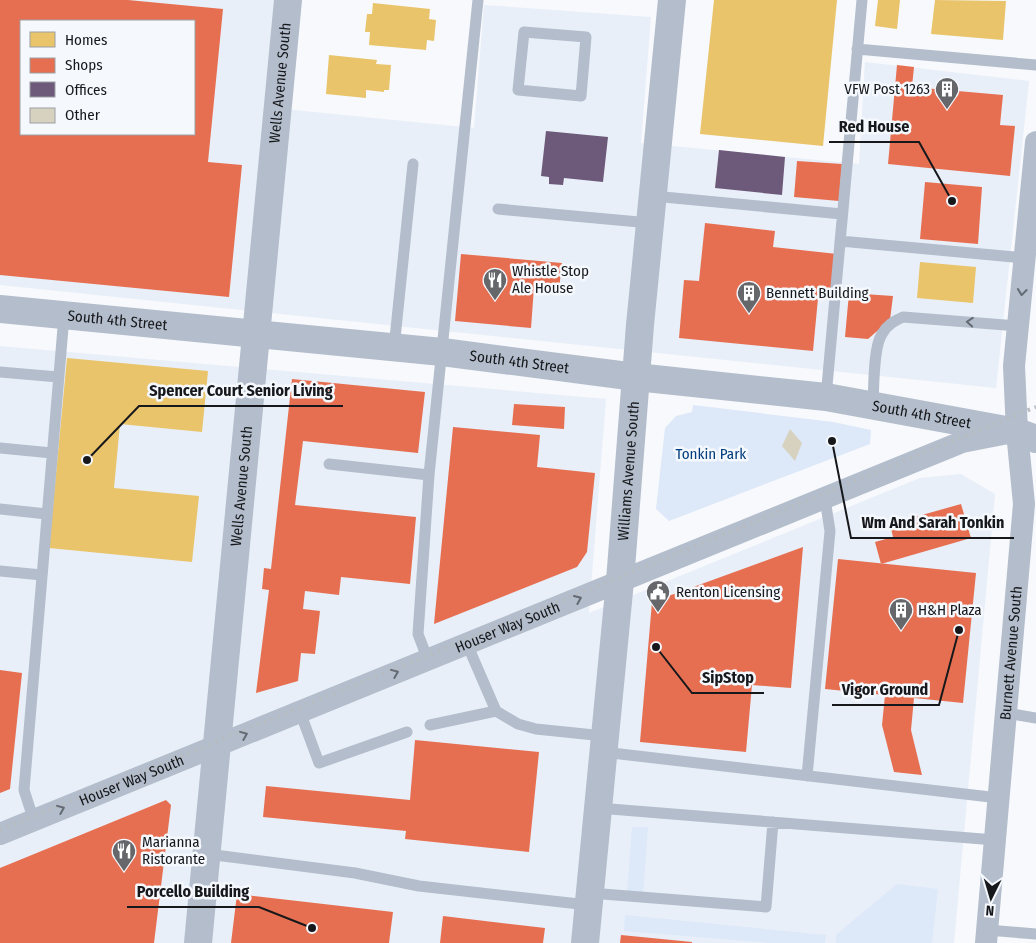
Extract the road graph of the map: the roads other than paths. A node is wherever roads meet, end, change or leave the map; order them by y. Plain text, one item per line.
1 (288, 0) edge
2 (478, 0) edge
3 (672, 0) edge
4 (862, 0) edge
5 (857, 49) junction
6 (1036, 65) edge
7 (518, 90) joint
8 (1036, 142) edge
9 (413, 164) dead end
10 (653, 196) junction
11 (498, 209) dead end
12 (842, 214) junction
13 (650, 223) junction
14 (840, 241) junction
15 (1031, 258) edge
16 (0, 309) edge
17 (64, 315) junction
18 (1019, 326) junction
19 (256, 333) junction
20 (1036, 342) edge
21 (394, 348) junction
22 (442, 352) junction
23 (1016, 362) junction
24 (0, 372) edge
25 (636, 377) junction
26 (58, 378) junction
27 (826, 397) junction
28 (873, 405) junction
29 (1026, 435) edge
30 (0, 448) edge
31 (52, 453) junction
32 (329, 464) dead end
33 (429, 475) junction
34 (825, 499) junction
35 (0, 509) edge
36 (47, 514) junction
37 (0, 571) edge
38 (42, 575) junction
39 (620, 581) junction
40 (467, 644) junction
41 (428, 660) junction
42 (496, 711) junction
43 (300, 712) junction
44 (1006, 713) junction
45 (1036, 718) edge
46 (430, 725) dead end
47 (407, 732) dead end
48 (604, 744) junction
49 (217, 746) junction
50 (807, 776) junction
51 (998, 798) junction
52 (598, 808) junction
53 (34, 820) junction
54 (773, 822) junction
55 (0, 834) edge
56 (995, 840) junction
57 (206, 854) junction
58 (589, 899) junction
59 (1036, 934) edge
60 (986, 937) edge
61 (198, 943) edge
62 (585, 943) edge

1 - 19 street, Wells Avenue South
2 - 22 lane
3 - 10 street, Williams Avenue South
4 - 5 lane
5 - 6 lane
5 - 12 lane
7 - 7 lane
8 - 15 street, Burnett Avenue South
9 - 21 lane
10 - 12 lane
10 - 13 street, Williams Avenue South
11 - 13 lane
12 - 14 lane
13 - 25 street, Williams Avenue South
14 - 15 lane
14 - 27 lane
15 -> 18 street, Burnett Avenue South
16 - 17 street, South 4th Street
17 - 19 street, South 4th Street
17 - 26 lane
18 - 23 street, Burnett Avenue South
18 -> 28 lane
19 - 21 street, South 4th Street
19 - 49 street, Wells Avenue South
20 - 23 street
21 - 22 street, South 4th Street
22 - 25 street, South 4th Street
22 - 33 lane
23 - 29 street, Burnett Avenue South
24 - 26 lane
25 - 27 street, South 4th Street
25 - 39 street, Williams Avenue South
26 - 31 lane
27 - 28 street, South 4th Street
28 - 29 street, South 4th Street
29 - 34 street, Houser Way South
29 - 44 street, Burnett Avenue South
30 - 31 lane
31 - 36 lane
32 - 33 lane
33 - 41 lane
34 - 39 street, Houser Way South
34 - 50 lane
35 - 36 lane
36 - 38 lane
37 - 38 lane
38 - 53 lane
40 -> 39 street, Houser Way South
39 - 48 street, Williams Avenue South
40 - 41 street, Houser Way South
40 - 42 lane
43 -> 41 street, Houser Way South
42 - 46 lane
42 - 48 lane
43 - 47 lane
49 -> 43 street, Houser Way South
44 - 45 lane
44 - 51 street, Burnett Avenue South
48 - 50 lane
48 - 52 street, Williams Avenue South
53 -> 49 street, Houser Way South
49 - 57 street, Wells Avenue South
50 - 51 lane
51 - 56 street, Burnett Avenue South
52 - 54 lane
52 - 58 street, Williams Avenue South
53 - 55 street, Houser Way South
54 - 56 lane
54 - 58 lane
56 - 60 street, Burnett Avenue South
57 - 58 lane
57 - 61 street, Wells Avenue South
58 - 62 street, Williams Avenue South
59 - 60 lane

